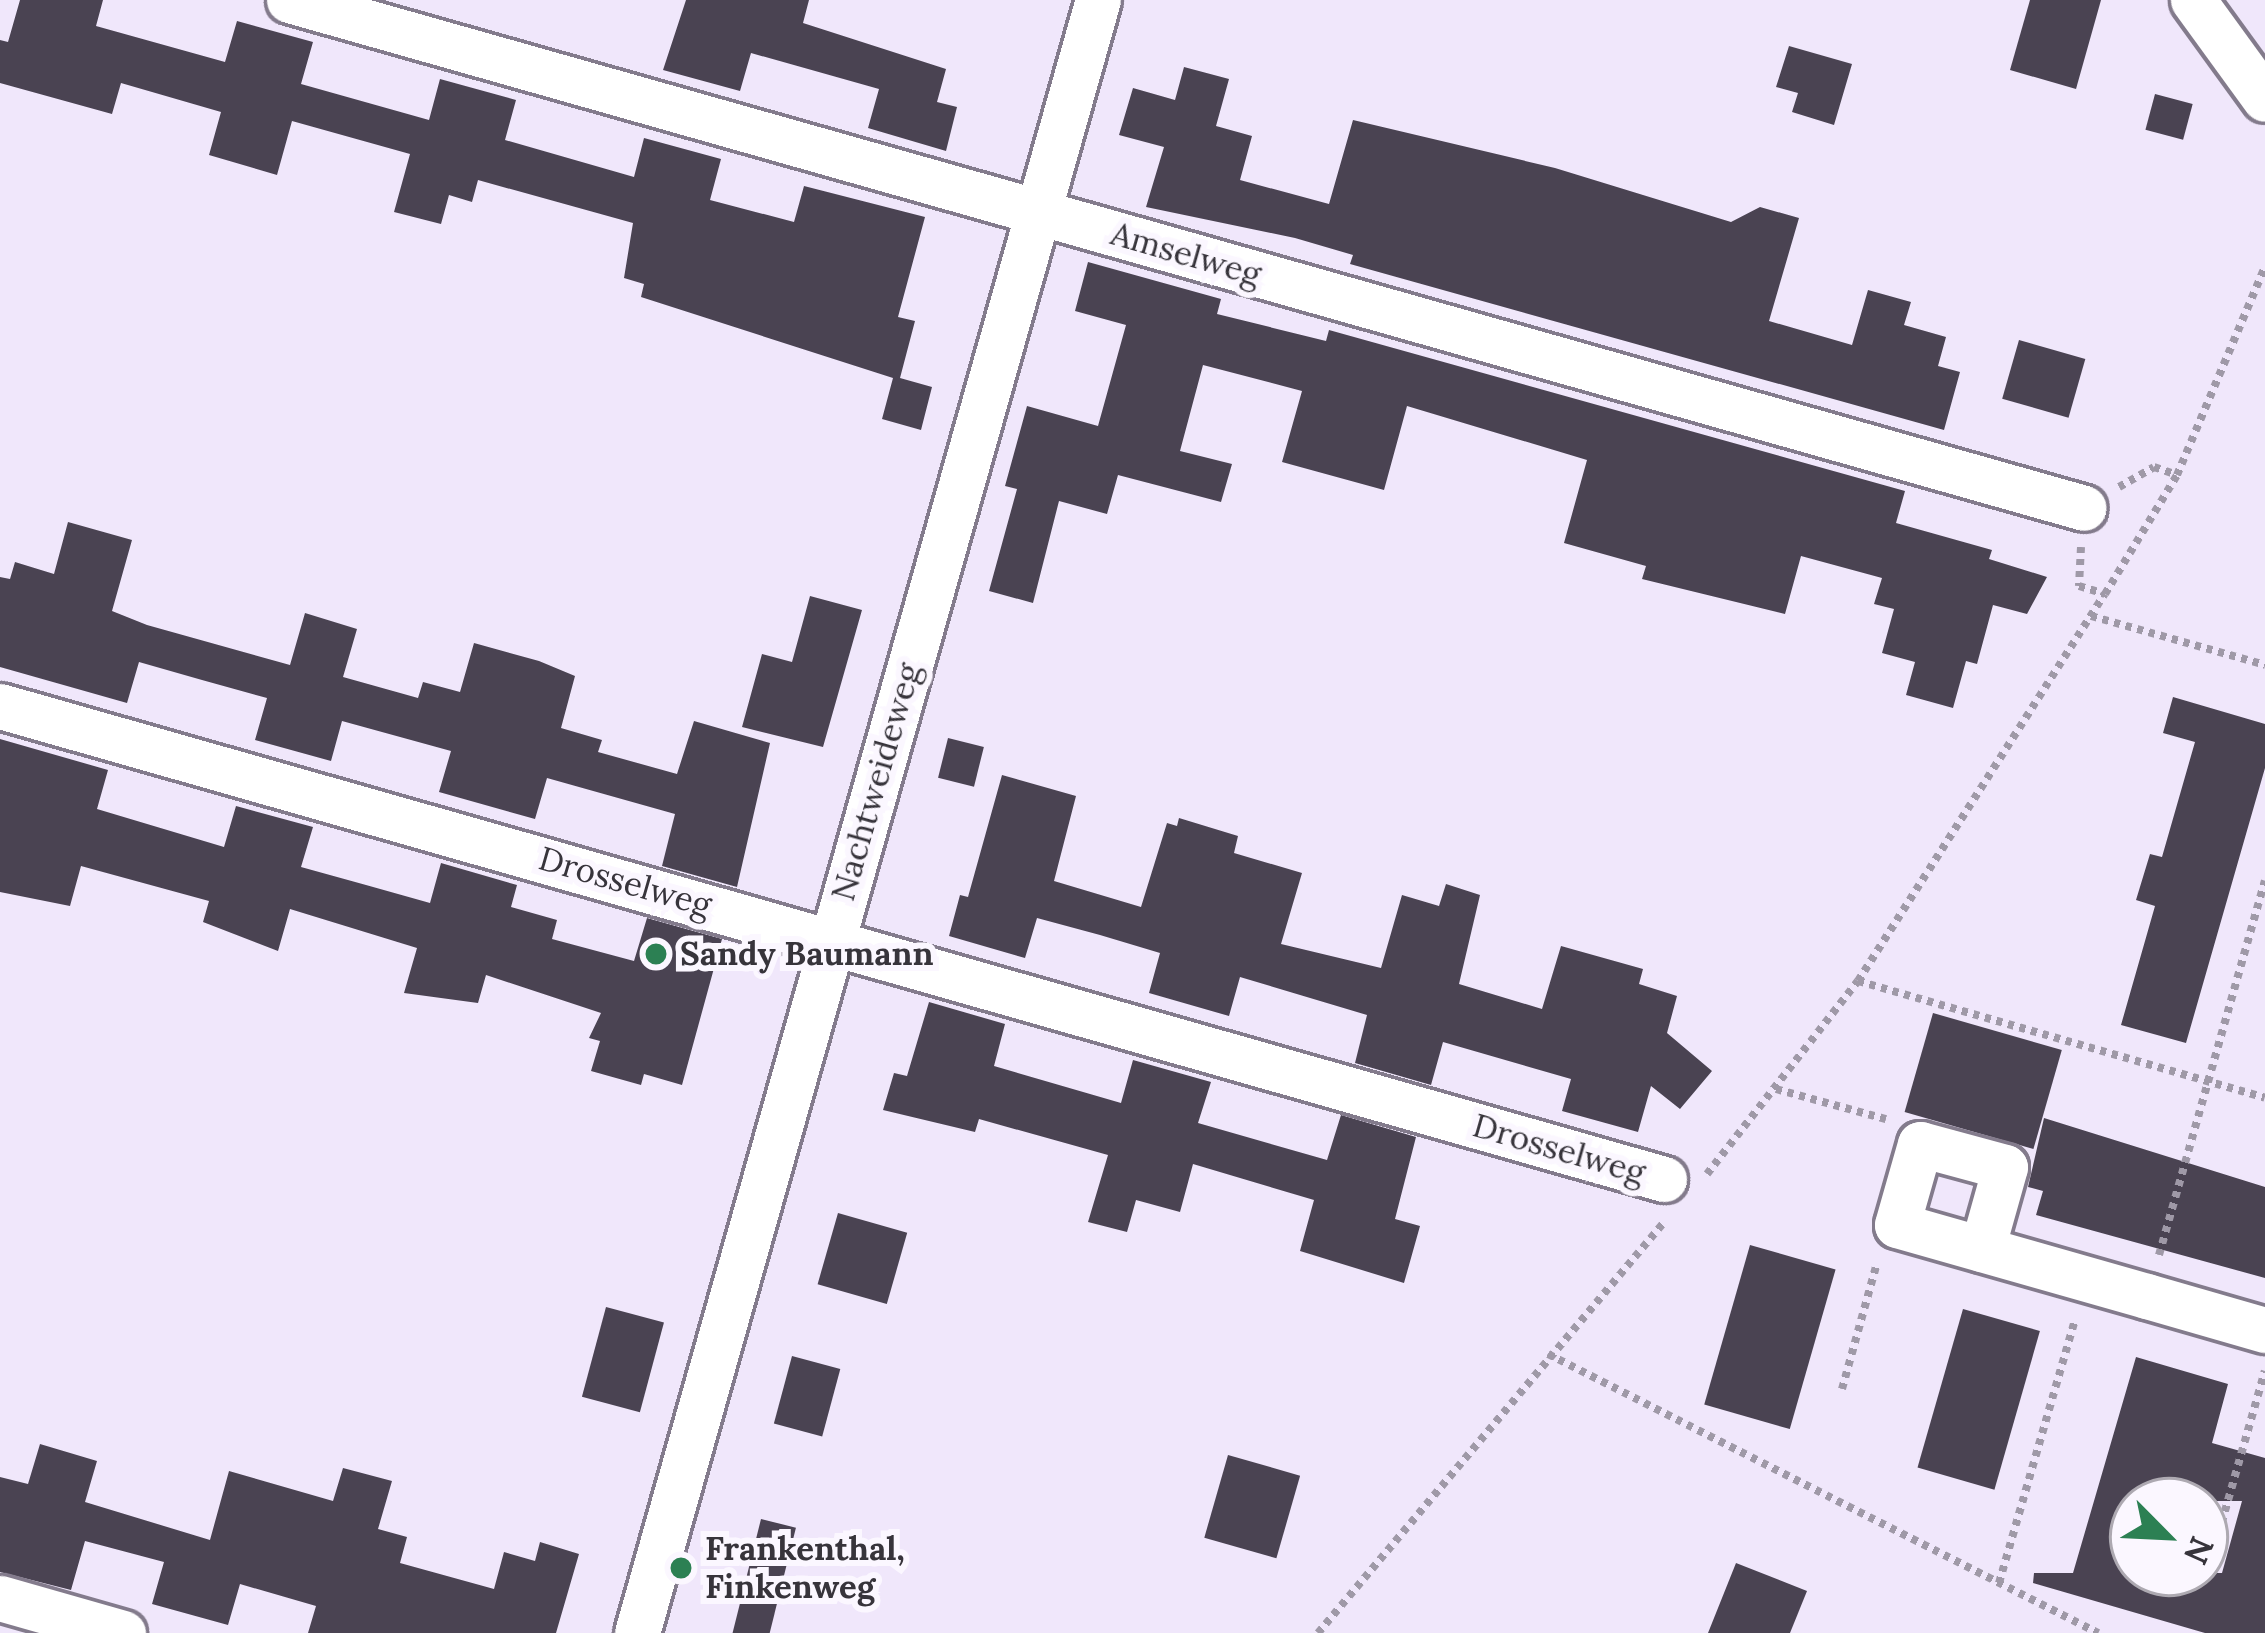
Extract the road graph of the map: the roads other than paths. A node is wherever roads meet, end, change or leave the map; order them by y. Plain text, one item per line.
1 (289, 0) edge
2 (1098, 0) edge
3 (2193, 0) edge
4 (2265, 99) edge
5 (1039, 212) junction
6 (2084, 508) road end
7 (0, 706) edge
8 (831, 940) junction
9 (1679, 1192) road end
10 (1982, 1249) junction
11 (2265, 1330) edge
12 (0, 1598) edge
13 (124, 1633) edge
14 (637, 1633) edge

1 - 5 street, Amselweg
2 - 5 street, Nachtweideweg
3 - 4 street
5 - 6 street, Amselweg
5 - 8 street, Nachtweideweg
7 - 8 street, Drosselweg
8 - 9 street, Drosselweg
8 - 14 street, Nachtweideweg
10 - 10 street
10 - 11 street
12 - 13 street

